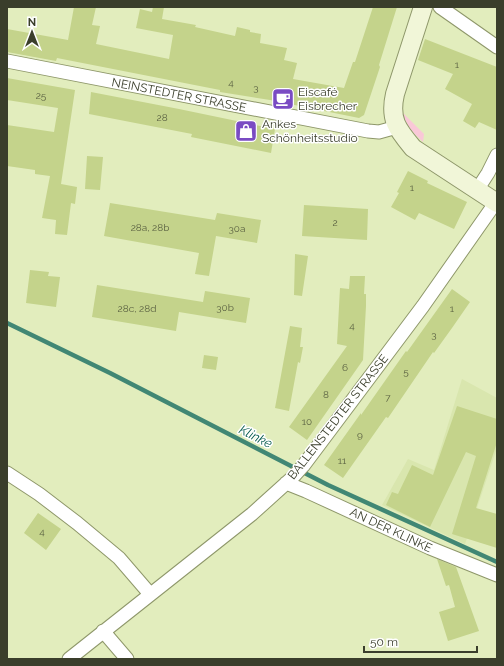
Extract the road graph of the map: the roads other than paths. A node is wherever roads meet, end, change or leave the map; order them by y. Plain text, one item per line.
1 (423, 7) edge
2 (440, 7) edge
3 (497, 47) edge
4 (7, 61) edge
5 (397, 127) junction
6 (497, 155) edge
7 (478, 190) junction
8 (496, 203) edge
9 (7, 473) edge
10 (289, 480) junction
11 (497, 574) edge
12 (150, 594) junction
13 (104, 631) junction
14 (69, 659) edge
15 (127, 659) edge

1 - 5 street
2 - 3 street
4 - 5 street, NEINSTEDTER STRASSE
5 - 7 street
6 - 7 street
7 - 8 street
8 - 10 street, BALLENSTEDTER STRASSE
9 - 12 street
10 - 11 street, AN DER KLINKE
10 - 12 street, BALLENSTEDTER STRASSE
12 - 13 street, BALLENSTEDTER STRASSE
13 - 14 street, BALLENSTEDTER STRASSE
13 - 15 street

